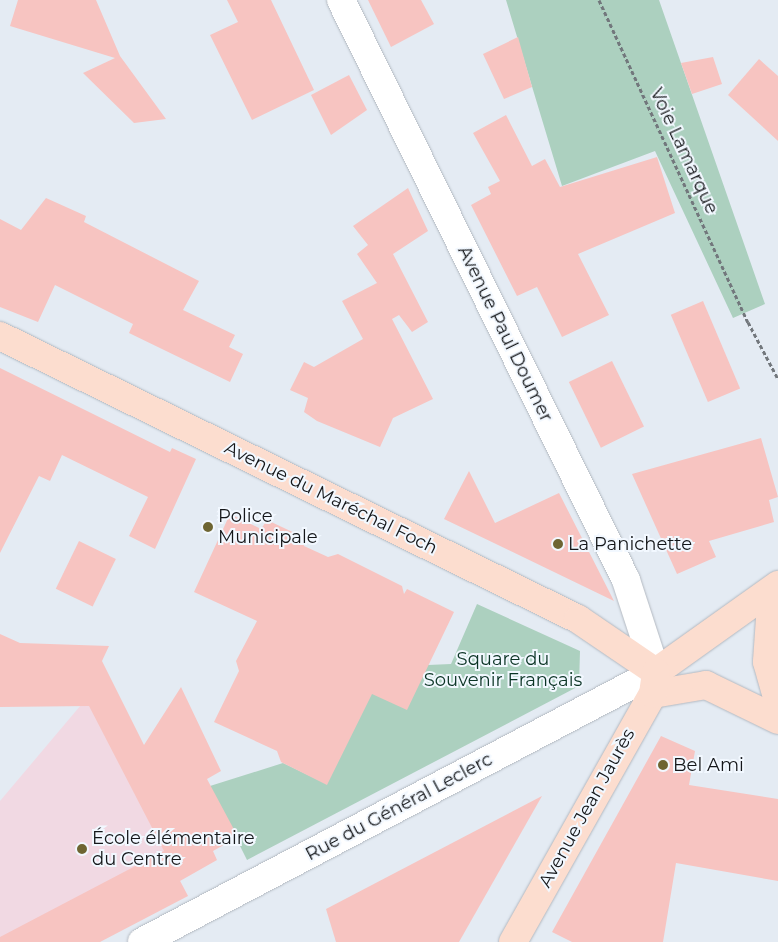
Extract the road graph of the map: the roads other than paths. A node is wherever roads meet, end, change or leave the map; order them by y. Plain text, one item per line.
1 (341, 0) edge
2 (0, 336) edge
3 (775, 588) edge
4 (654, 683) junction
5 (778, 701) edge
6 (778, 720) edge
7 (142, 942) edge
8 (513, 942) edge

1 - 4 street, Avenue Paul Doumer
2 - 4 main road, Avenue du Maréchal Foch
3 - 4 main road
3 - 5 main road
4 - 6 main road
4 - 7 street, Rue du Général Leclerc
4 - 8 main road, Avenue Jean Jaurès

